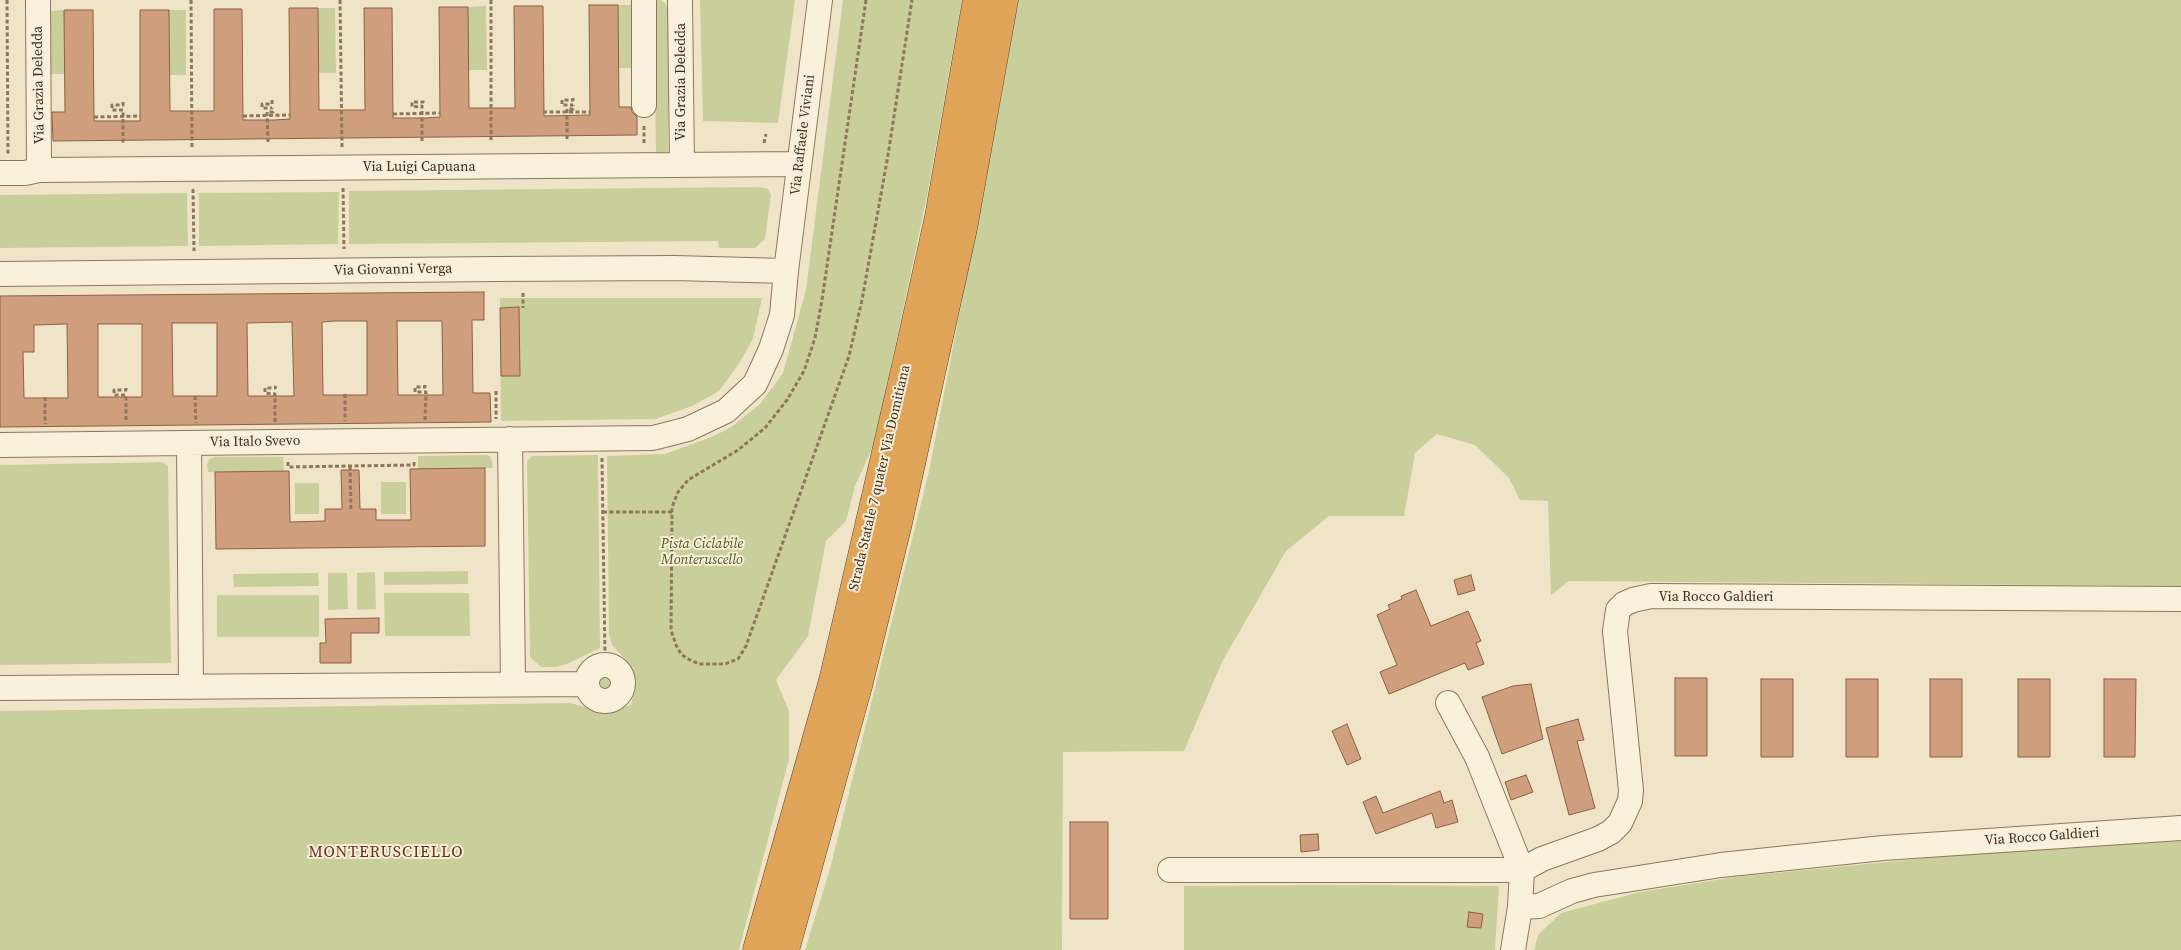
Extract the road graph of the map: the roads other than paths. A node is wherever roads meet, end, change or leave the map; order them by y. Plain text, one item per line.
1 (38, 0) edge
2 (644, 0) edge
3 (680, 0) edge
4 (820, 0) edge
5 (977, 0) edge
6 (1004, 0) edge
7 (644, 105) dead end
8 (799, 164) junction
9 (682, 165) junction
10 (4, 166) edge
11 (39, 170) junction
12 (786, 271) junction
13 (0, 274) edge
14 (503, 432) junction
15 (193, 436) junction
16 (0, 445) edge
17 (2181, 599) edge
18 (513, 684) junction
19 (587, 684) dead end
20 (191, 687) junction
21 (0, 688) edge
22 (1448, 703) dead end
23 (2181, 828) edge
24 (1170, 870) dead end
25 (1522, 870) junction
26 (1520, 907) junction
27 (757, 950) edge
28 (785, 950) edge
29 (1513, 950) edge

1 - 11 street, Via Grazia Deledda
2 - 7 street
3 - 9 street, Via Grazia Deledda
4 - 8 street, Via Raffaele Viviani
5 - 27 highway, Strada Statale 7 quater Via Domitiana
6 - 28 highway, Strada Statale 7 quater Via Domitiana
8 - 9 street, Via Luigi Capuana
8 - 12 street, Via Raffaele Viviani
9 - 11 street, Via Luigi Capuana
10 - 11 street, Via Luigi Capuana
12 - 13 street, Via Giovanni Verga
12 - 14 street, Via Raffaele Viviani
14 - 15 street, Via Italo Svevo
14 - 18 street
15 - 16 street, Via Italo Svevo
15 - 20 street
17 - 25 street, Via Rocco Galdieri
18 - 19 street
18 - 20 street
20 - 21 street
22 - 25 street
23 - 26 street, Via Rocco Galdieri
24 - 25 street
25 - 26 street
26 - 29 street

